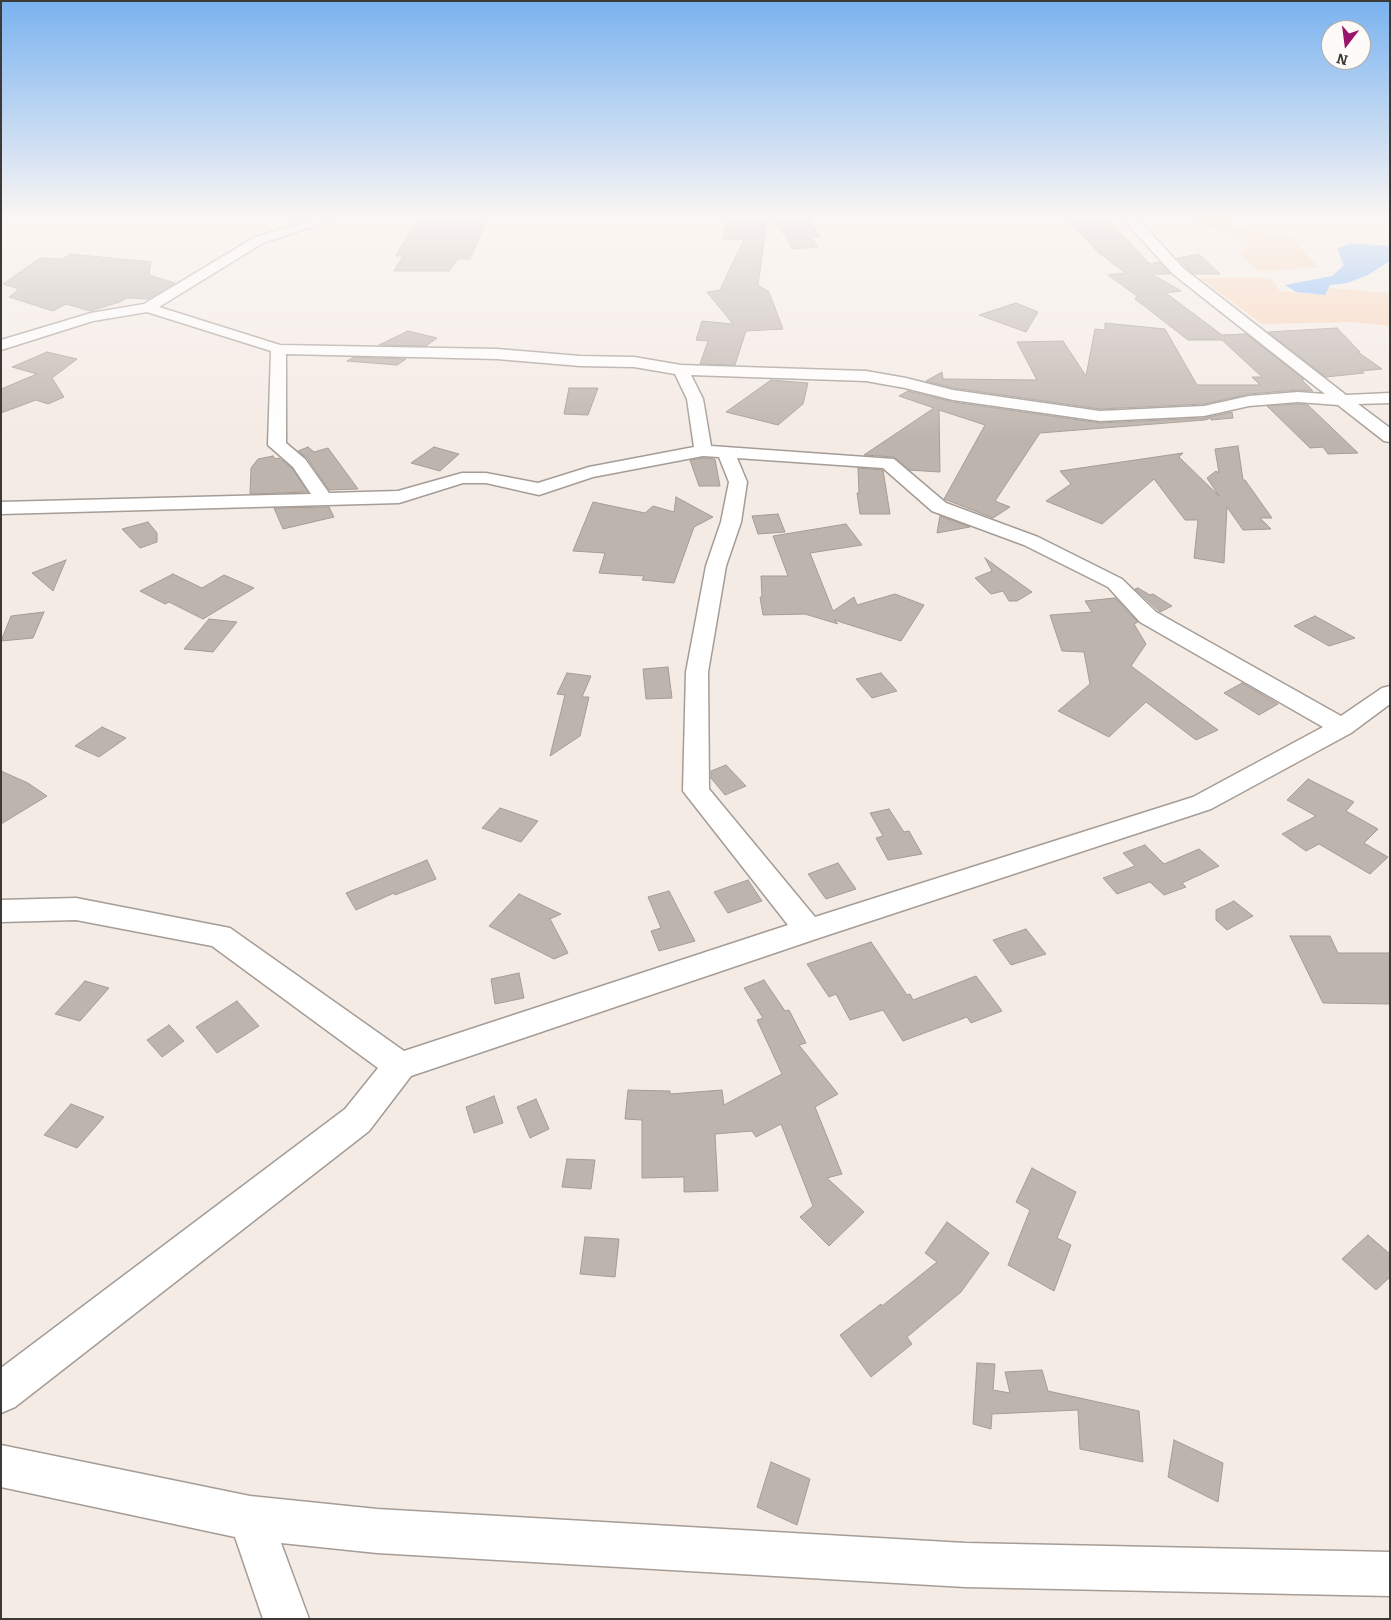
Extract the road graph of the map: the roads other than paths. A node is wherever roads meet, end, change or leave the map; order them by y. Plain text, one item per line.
1 (176, 291) edge
2 (1203, 291) edge
3 (148, 308) junction
4 (3, 342) edge
5 (279, 350) junction
6 (681, 370) junction
7 (1390, 398) edge
8 (1344, 400) junction
9 (1390, 437) edge
10 (715, 452) junction
11 (324, 500) junction
12 (1, 508) edge
13 (1390, 693) edge
14 (1342, 726) junction
15 (1, 911) edge
16 (809, 930) junction
17 (400, 1066) junction
18 (1, 1393) edge
19 (1, 1466) edge
20 (250, 1518) junction
21 (1390, 1574) edge
22 (286, 1619) edge

1 - 3 street
2 - 8 street
3 - 4 street
3 - 5 street
5 - 6 street
5 - 11 street
6 - 8 street
6 - 10 street
7 - 8 street
8 - 9 street
10 - 11 street
10 - 14 street
10 - 16 street
11 - 12 street
13 - 14 street
14 - 16 street
15 - 17 street
16 - 17 street
17 - 18 street
19 - 20 street
20 - 21 street
20 - 22 street

